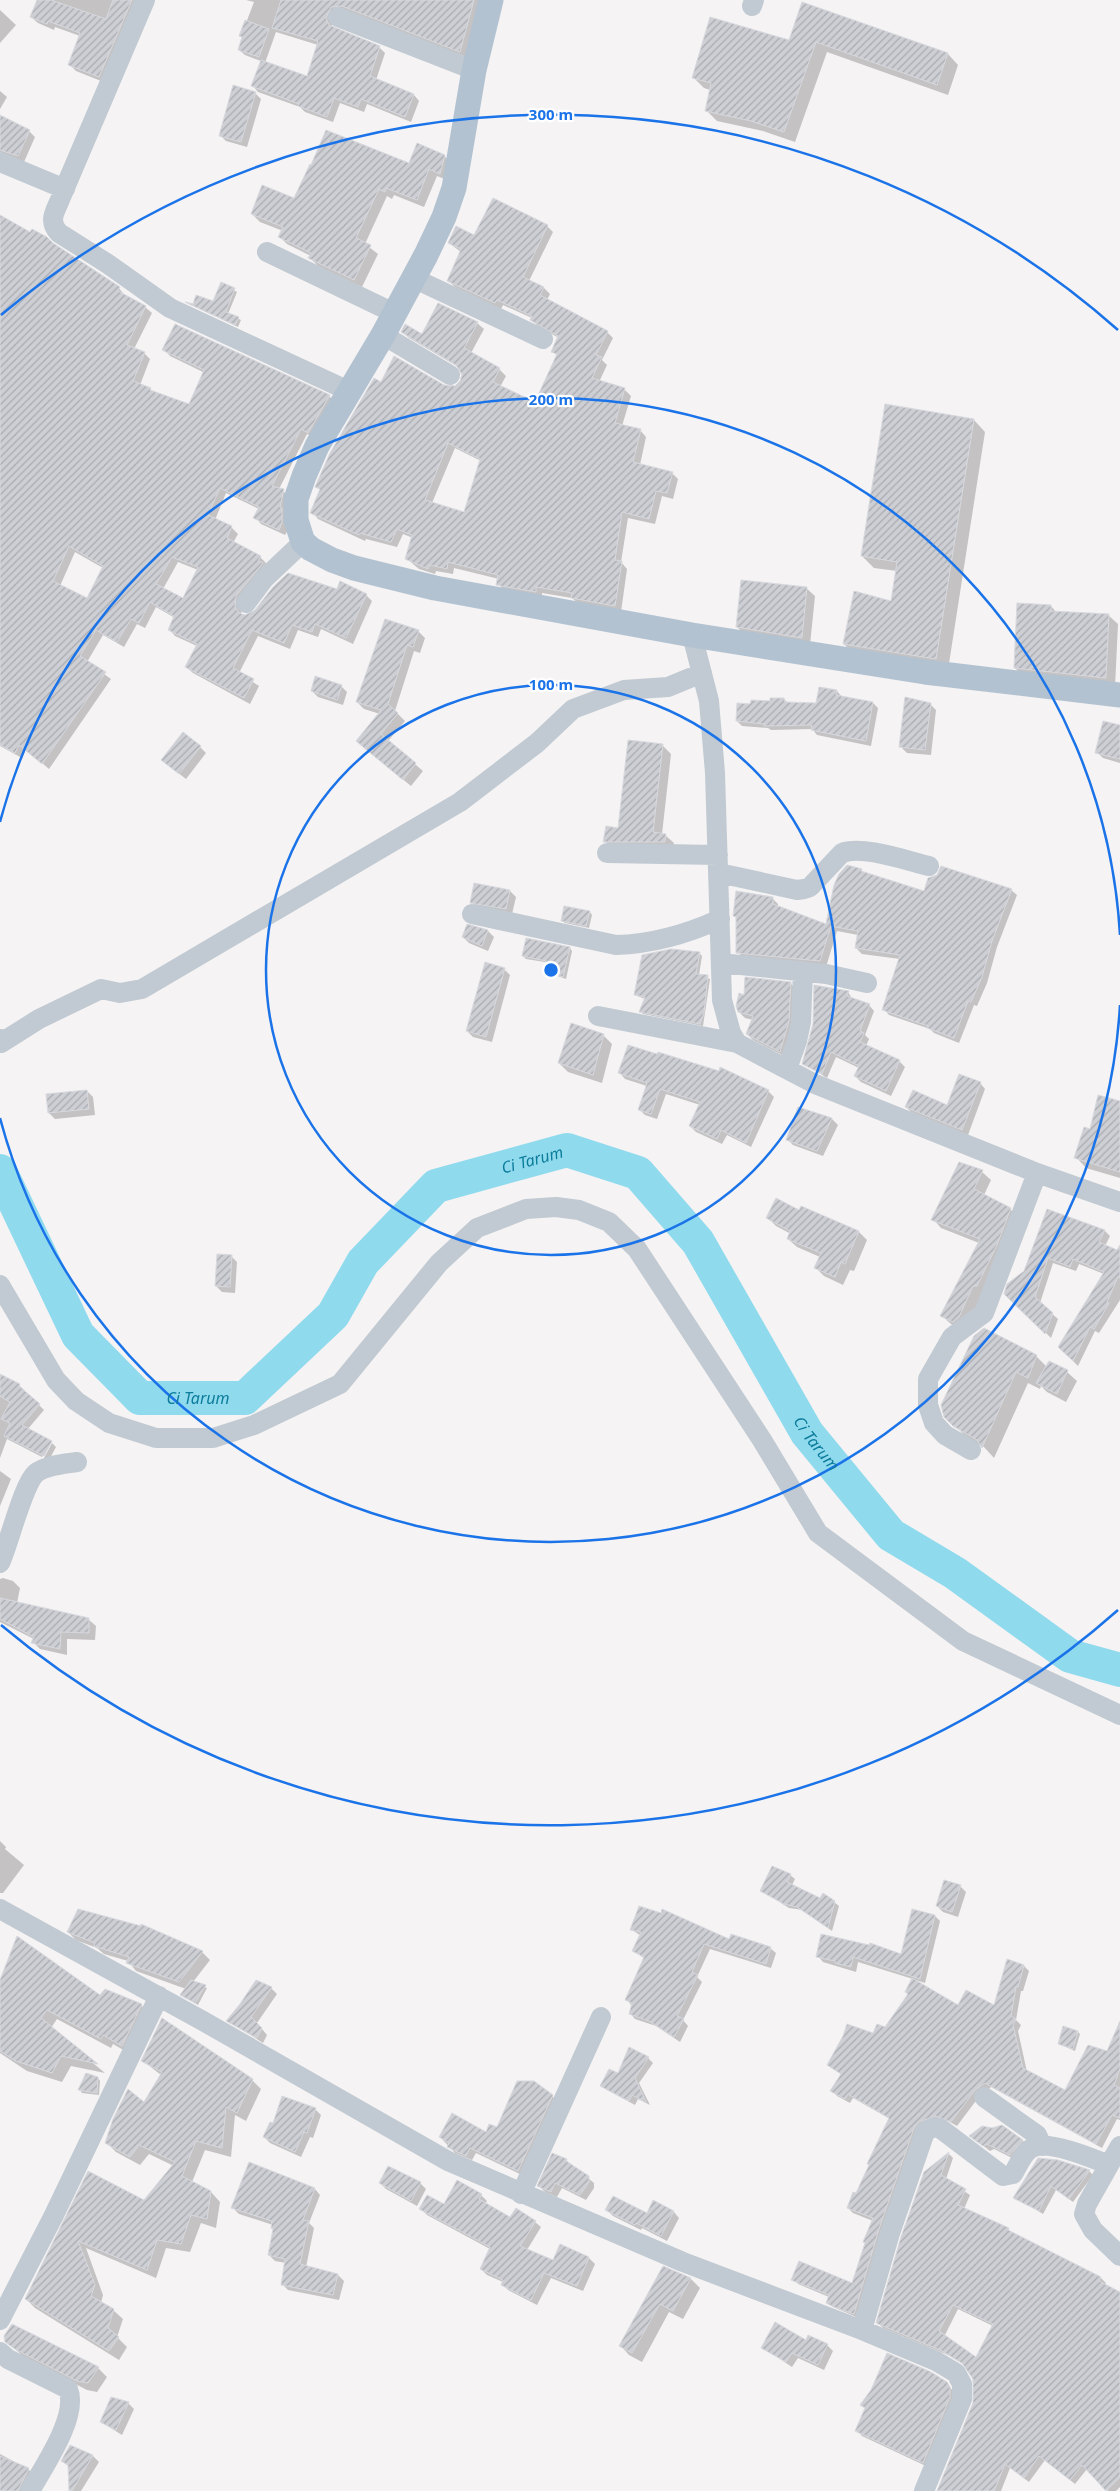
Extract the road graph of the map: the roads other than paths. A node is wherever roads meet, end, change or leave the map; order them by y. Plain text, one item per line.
1 (145, 0) edge
2 (491, 0) edge
3 (338, 16) dead end
4 (474, 70) junction
5 (0, 162) edge
6 (65, 189) junction
7 (267, 252) dead end
8 (413, 278) junction
9 (394, 312) junction
10 (383, 335) junction
11 (543, 339) dead end
12 (450, 375) dead end
13 (351, 392) junction
14 (303, 542) junction
15 (246, 603) dead end
16 (692, 635) junction
17 (702, 673) junction
18 (1120, 695) edge
19 (607, 852) dead end
20 (719, 864) junction
21 (929, 866) dead end
22 (472, 914) dead end
23 (720, 919) junction
24 (722, 963) junction
25 (803, 971) junction
26 (867, 982) dead end
27 (598, 1016) dead end
28 (0, 1039) edge
29 (737, 1043) junction
30 (787, 1070) junction
31 (1037, 1173) junction
32 (1120, 1202) edge
33 (0, 1285) edge
34 (971, 1450) dead end
35 (77, 1462) dead end
36 (0, 1563) edge
37 (1120, 1715) edge
38 (0, 1909) edge
39 (159, 1996) junction
40 (601, 2017) dead end
41 (984, 2097) dead end
42 (1042, 2146) junction
43 (1120, 2146) edge
44 (1109, 2165) junction
45 (522, 2194) junction
46 (1120, 2256) edge
47 (0, 2320) edge
48 (862, 2330) junction
49 (0, 2352) edge
50 (30, 2491) edge
51 (924, 2491) edge

1 - 6 street
2 - 4 main road
3 - 4 street
4 - 8 main road
5 - 6 street
6 - 13 street
7 - 9 street
8 - 9 main road
8 - 11 street
9 - 10 main road
10 - 12 street
10 - 13 main road
13 - 14 main road
14 - 15 street
14 - 16 main road
16 - 17 street
16 - 18 main road
17 - 20 street
17 - 28 street
19 - 20 street
20 - 21 street
20 - 23 street
22 - 23 street
23 - 24 street
24 - 25 street
24 - 29 street
25 - 26 street
25 - 30 street
27 - 29 street
29 - 30 street
30 - 31 street
31 - 32 street
31 - 34 street
33 - 37 street
35 - 36 street
38 - 39 street
39 - 45 street
39 - 47 street
40 - 45 street
41 - 42 street
42 - 44 street
42 - 48 street
43 - 44 street
44 - 46 street
45 - 48 street
48 - 51 street
49 - 50 street

